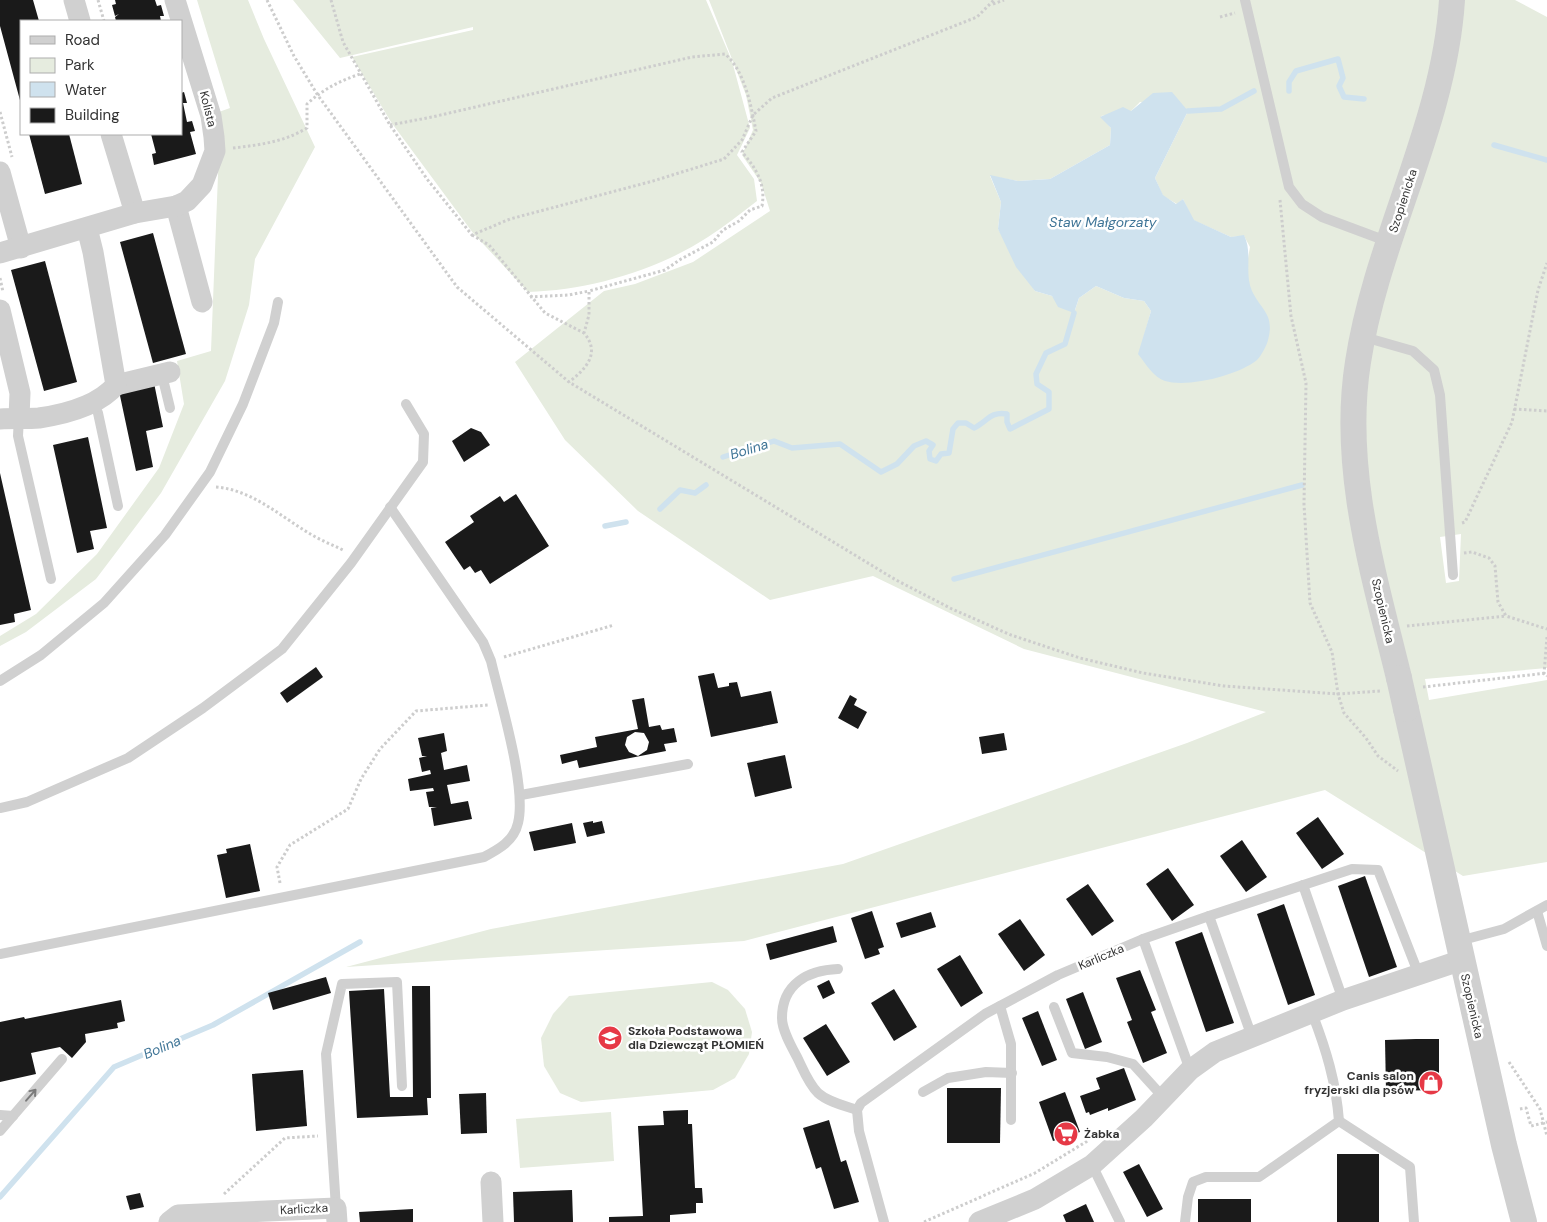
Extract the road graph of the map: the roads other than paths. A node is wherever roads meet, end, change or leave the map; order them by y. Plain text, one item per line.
1 (74, 0) edge
2 (176, 0) edge
3 (1245, 0) edge
4 (1452, 0) edge
5 (80, 20) edge
6 (111, 135) edge
7 (0, 172) edge
8 (176, 206) junction
9 (135, 213) junction
10 (86, 228) junction
11 (1390, 242) junction
12 (20, 248) junction
13 (0, 253) edge
14 (202, 302) dead end
15 (278, 302) dead end
16 (0, 310) edge
17 (1363, 336) junction
18 (166, 373) joint
19 (116, 384) junction
20 (93, 403) junction
21 (406, 404) dead end
22 (170, 408) dead end
23 (10, 418) edge
24 (118, 506) dead end
25 (390, 507) junction
26 (1453, 575) dead end
27 (51, 579) dead end
28 (0, 681) edge
29 (688, 764) dead end
30 (520, 795) junction
31 (0, 808) edge
32 (1303, 885) junction
33 (1547, 906) edge
34 (1536, 911) junction
35 (1209, 916) junction
36 (1143, 939) junction
37 (1547, 946) edge
38 (1460, 951) junction
39 (0, 954) edge
40 (838, 969) dead end
41 (1419, 975) junction
42 (1343, 1000) junction
43 (1000, 1006) junction
44 (1054, 1007) dead end
45 (1312, 1013) junction
46 (1252, 1036) junction
47 (62, 1059) dead end
48 (1190, 1070) junction
49 (1012, 1073) junction
50 (402, 1086) dead end
51 (923, 1092) dead end
52 (1163, 1096) junction
53 (857, 1110) junction
54 (0, 1115) edge
55 (13, 1116) junction
56 (1011, 1120) dead end
57 (1339, 1121) junction
58 (0, 1131) edge
59 (1092, 1165) junction
60 (491, 1182) dead end
61 (337, 1215) edge
62 (169, 1222) edge
63 (492, 1222) edge
64 (884, 1222) edge
65 (980, 1222) edge
66 (1120, 1222) edge
67 (1185, 1222) edge
68 (1414, 1222) edge
69 (1524, 1222) edge

1 - 5 street
2 - 8 street, Kolista
3 - 11 lane
4 - 11 street, Szopienicka
6 - 9 street
7 - 12 street
8 - 9 street, Kolista
8 - 14 street
9 - 10 street, Kolista
10 - 12 street, Kolista
10 - 19 street
11 - 17 street, Szopienicka
12 - 13 street, Kolista
15 - 28 lane
16 - 23 street
17 - 26 lane
17 - 38 street, Szopienicka
18 - 19 street
18 - 22 lane
19 - 20 street
20 - 23 street
20 - 24 lane
21 - 25 lane
23 - 27 lane
25 - 30 lane
25 - 31 lane
29 - 30 lane
30 - 39 lane
32 - 35 lane, Karliczka
32 - 41 lane, Karliczka
32 - 42 lane
33 - 34 lane
34 - 37 lane
34 - 38 lane
35 - 36 lane, Karliczka
35 - 46 lane
36 - 43 lane, Karliczka
36 - 48 lane
38 - 41 street
38 - 69 street, Szopienicka
40 - 53 lane
41 - 42 street
42 - 45 street
43 - 49 lane
43 - 53 lane, Karliczka
44 - 52 lane
45 - 46 street
45 - 57 lane
46 - 48 street
55 -> 47 lane
48 - 52 street
49 - 51 lane
49 - 56 lane
50 - 61 lane
52 - 59 street
53 - 64 lane
54 - 55 lane
55 - 58 lane
57 - 67 lane
57 - 68 lane
59 - 65 street
59 - 66 lane
60 - 63 street
61 - 62 street, Karliczka

